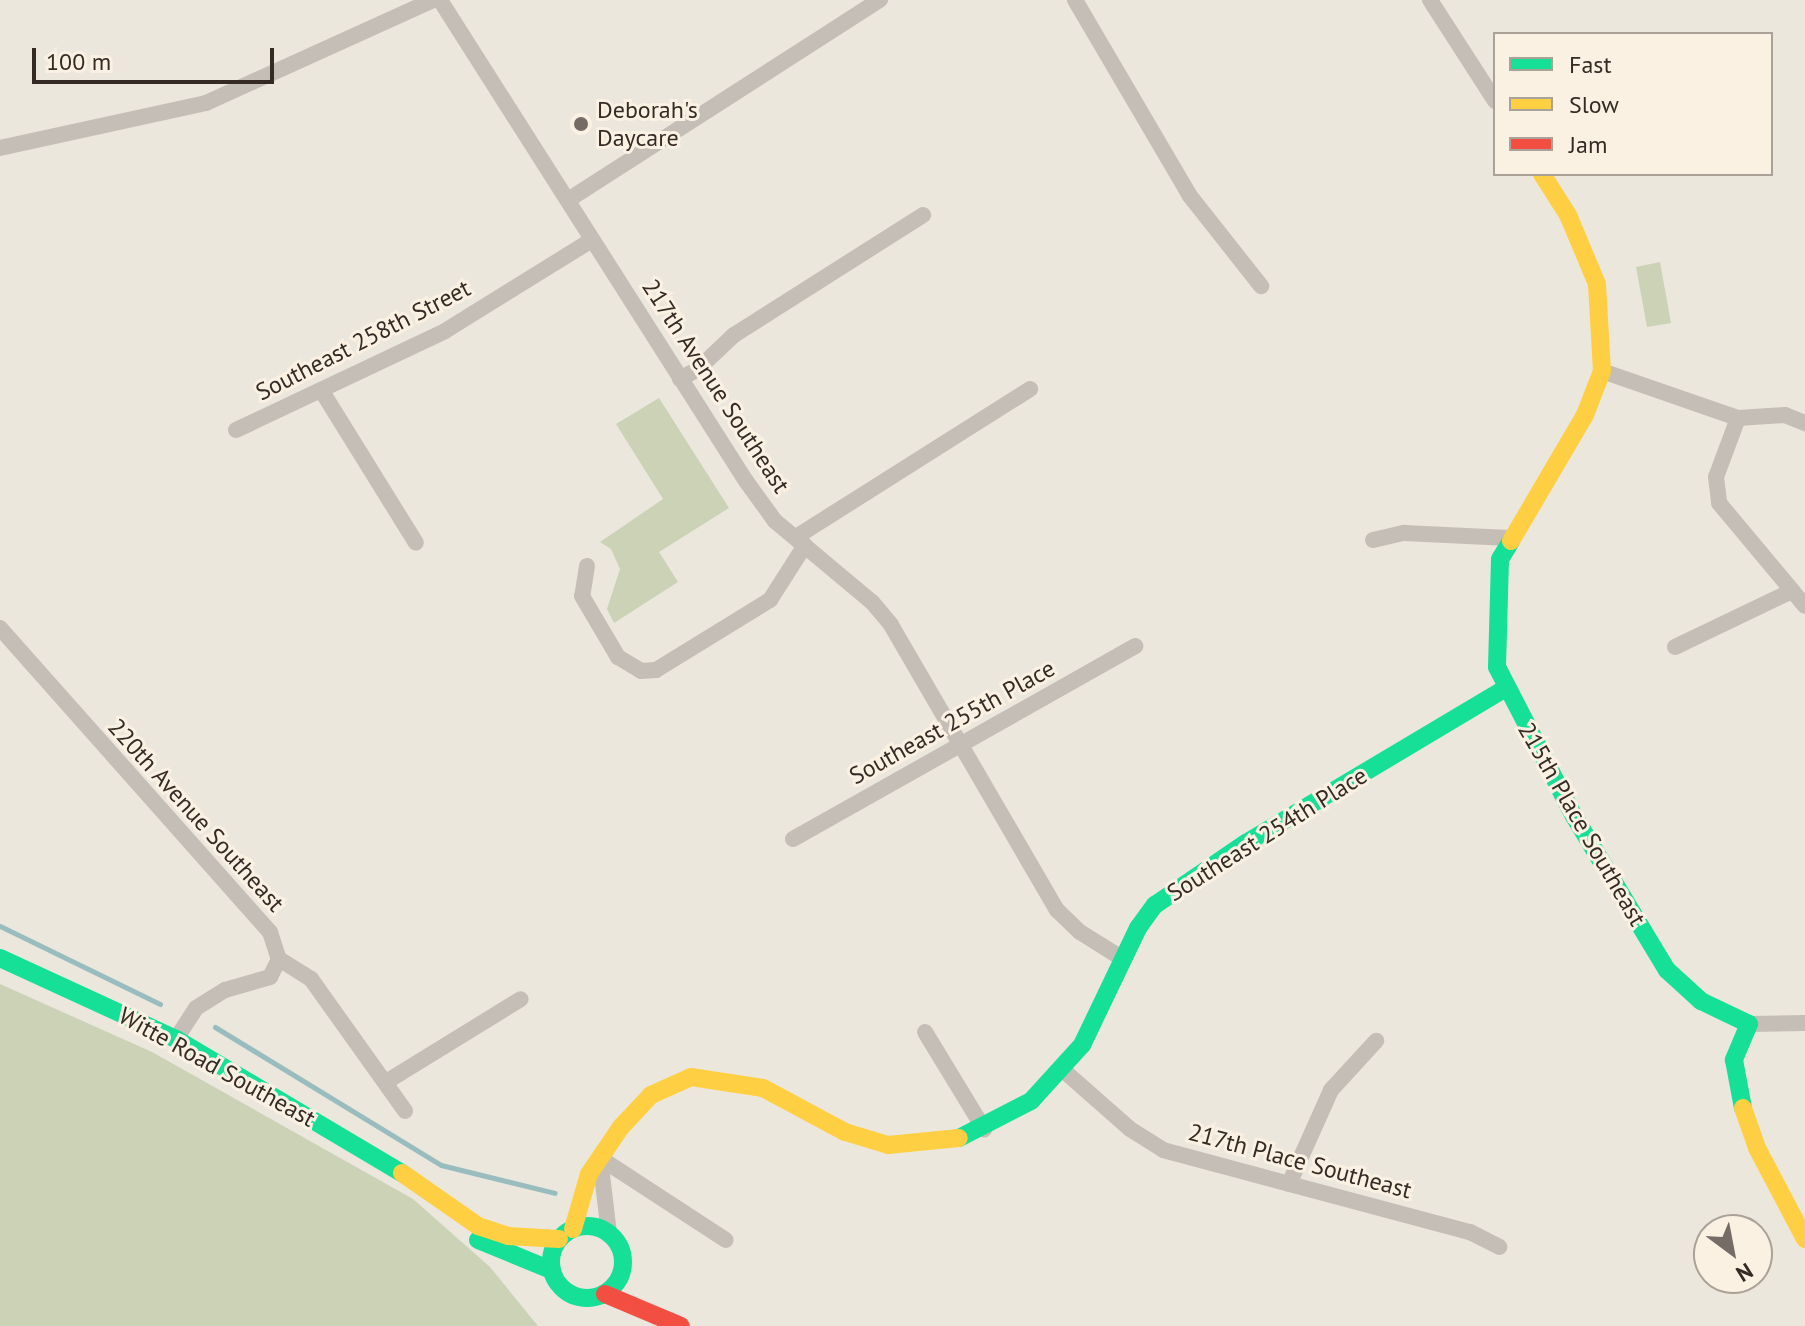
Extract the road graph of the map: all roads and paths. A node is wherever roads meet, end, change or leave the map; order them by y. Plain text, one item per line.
1 (433, 0) edge
2 (440, 0) edge
3 (880, 0) edge
4 (1075, 0) edge
5 (1430, 0) edge
6 (1493, 98) edge
7 (0, 148) edge
8 (1543, 176) edge
9 (568, 200) junction
10 (923, 215) dead end
11 (592, 240) junction
12 (1261, 286) dead end
13 (1602, 371) junction
14 (680, 379) junction
15 (1030, 389) dead end
16 (323, 393) junction
17 (1803, 415) edge
18 (1738, 418) junction
19 (236, 430) dead end
20 (1509, 538) junction
21 (1373, 540) dead end
22 (801, 541) junction
23 (416, 543) dead end
24 (587, 566) dead end
25 (1792, 591) junction
26 (1805, 606) edge
27 (0, 628) edge
28 (1135, 646) dead end
29 (1675, 647) dead end
30 (1504, 689) junction
31 (961, 744) junction
32 (793, 839) dead end
33 (0, 958) edge
34 (279, 959) junction
35 (1123, 959) junction
36 (521, 999) dead end
37 (1805, 1023) edge
38 (1749, 1024) junction
39 (925, 1032) dead end
40 (176, 1039) junction
41 (1376, 1041) dead end
42 (1063, 1070) junction
43 (386, 1082) junction
44 (405, 1111) dead end
45 (984, 1129) junction
46 (600, 1158) junction
47 (1289, 1184) junction
48 (425, 1191) junction
49 (566, 1234) junction
50 (609, 1234) junction
51 (1805, 1239) edge
52 (726, 1240) dead end
53 (1499, 1247) dead end
54 (551, 1270) junction
55 (622, 1272) junction
56 (605, 1294) junction
57 (675, 1323) edge

1 - 7 street
2 - 9 street, 217th Avenue Southeast
3 - 9 street
4 - 12 street
5 - 6 street
8 - 13 street
9 - 11 street, 217th Avenue Southeast
10 - 14 street
11 - 14 street, 217th Avenue Southeast
11 - 16 street, Southeast 258th Street
13 - 18 street
13 - 20 street, 215th Place Southeast
14 - 22 street, 217th Avenue Southeast
15 - 22 street
16 - 19 street, Southeast 258th Street
16 - 23 street
17 - 18 street
18 - 25 street
20 - 21 street
20 - 30 street, 215th Place Southeast
22 - 24 street
22 - 31 street, 217th Avenue Southeast
25 - 26 street
25 - 29 street
27 - 34 street, 220th Avenue Southeast
28 - 31 street, Southeast 255th Place
30 - 35 street, Southeast 254th Place
30 - 38 street, 215th Place Southeast
31 - 32 street, Southeast 255th Place
31 - 35 street, 217th Avenue Southeast
33 - 40 street, Witte Road Southeast
34 - 40 street
34 - 43 street
35 - 42 street, Southeast 254th Place
36 - 43 street
37 - 38 street
38 - 51 street
39 - 45 street
40 - 48 street, Witte Road Southeast
41 - 47 street
42 - 45 street, Southeast 254th Place
42 - 47 street, 217th Place Southeast
43 - 44 street
45 - 46 street, Southeast 254th Place
46 - 49 street, Southeast 254th Place
46 - 50 street
46 - 52 street
47 - 53 street, 217th Place Southeast
48 - 49 street, Witte Road Southeast
48 - 54 street, Witte Road Southeast
49 - 50 street, Witte Road Southeast
49 - 54 street
50 - 55 street, Witte Road Southeast
54 - 56 street, Witte Road Southeast
55 - 56 street
55 - 57 street, Witte Road Southeast
56 - 57 street, Witte Road Southeast

